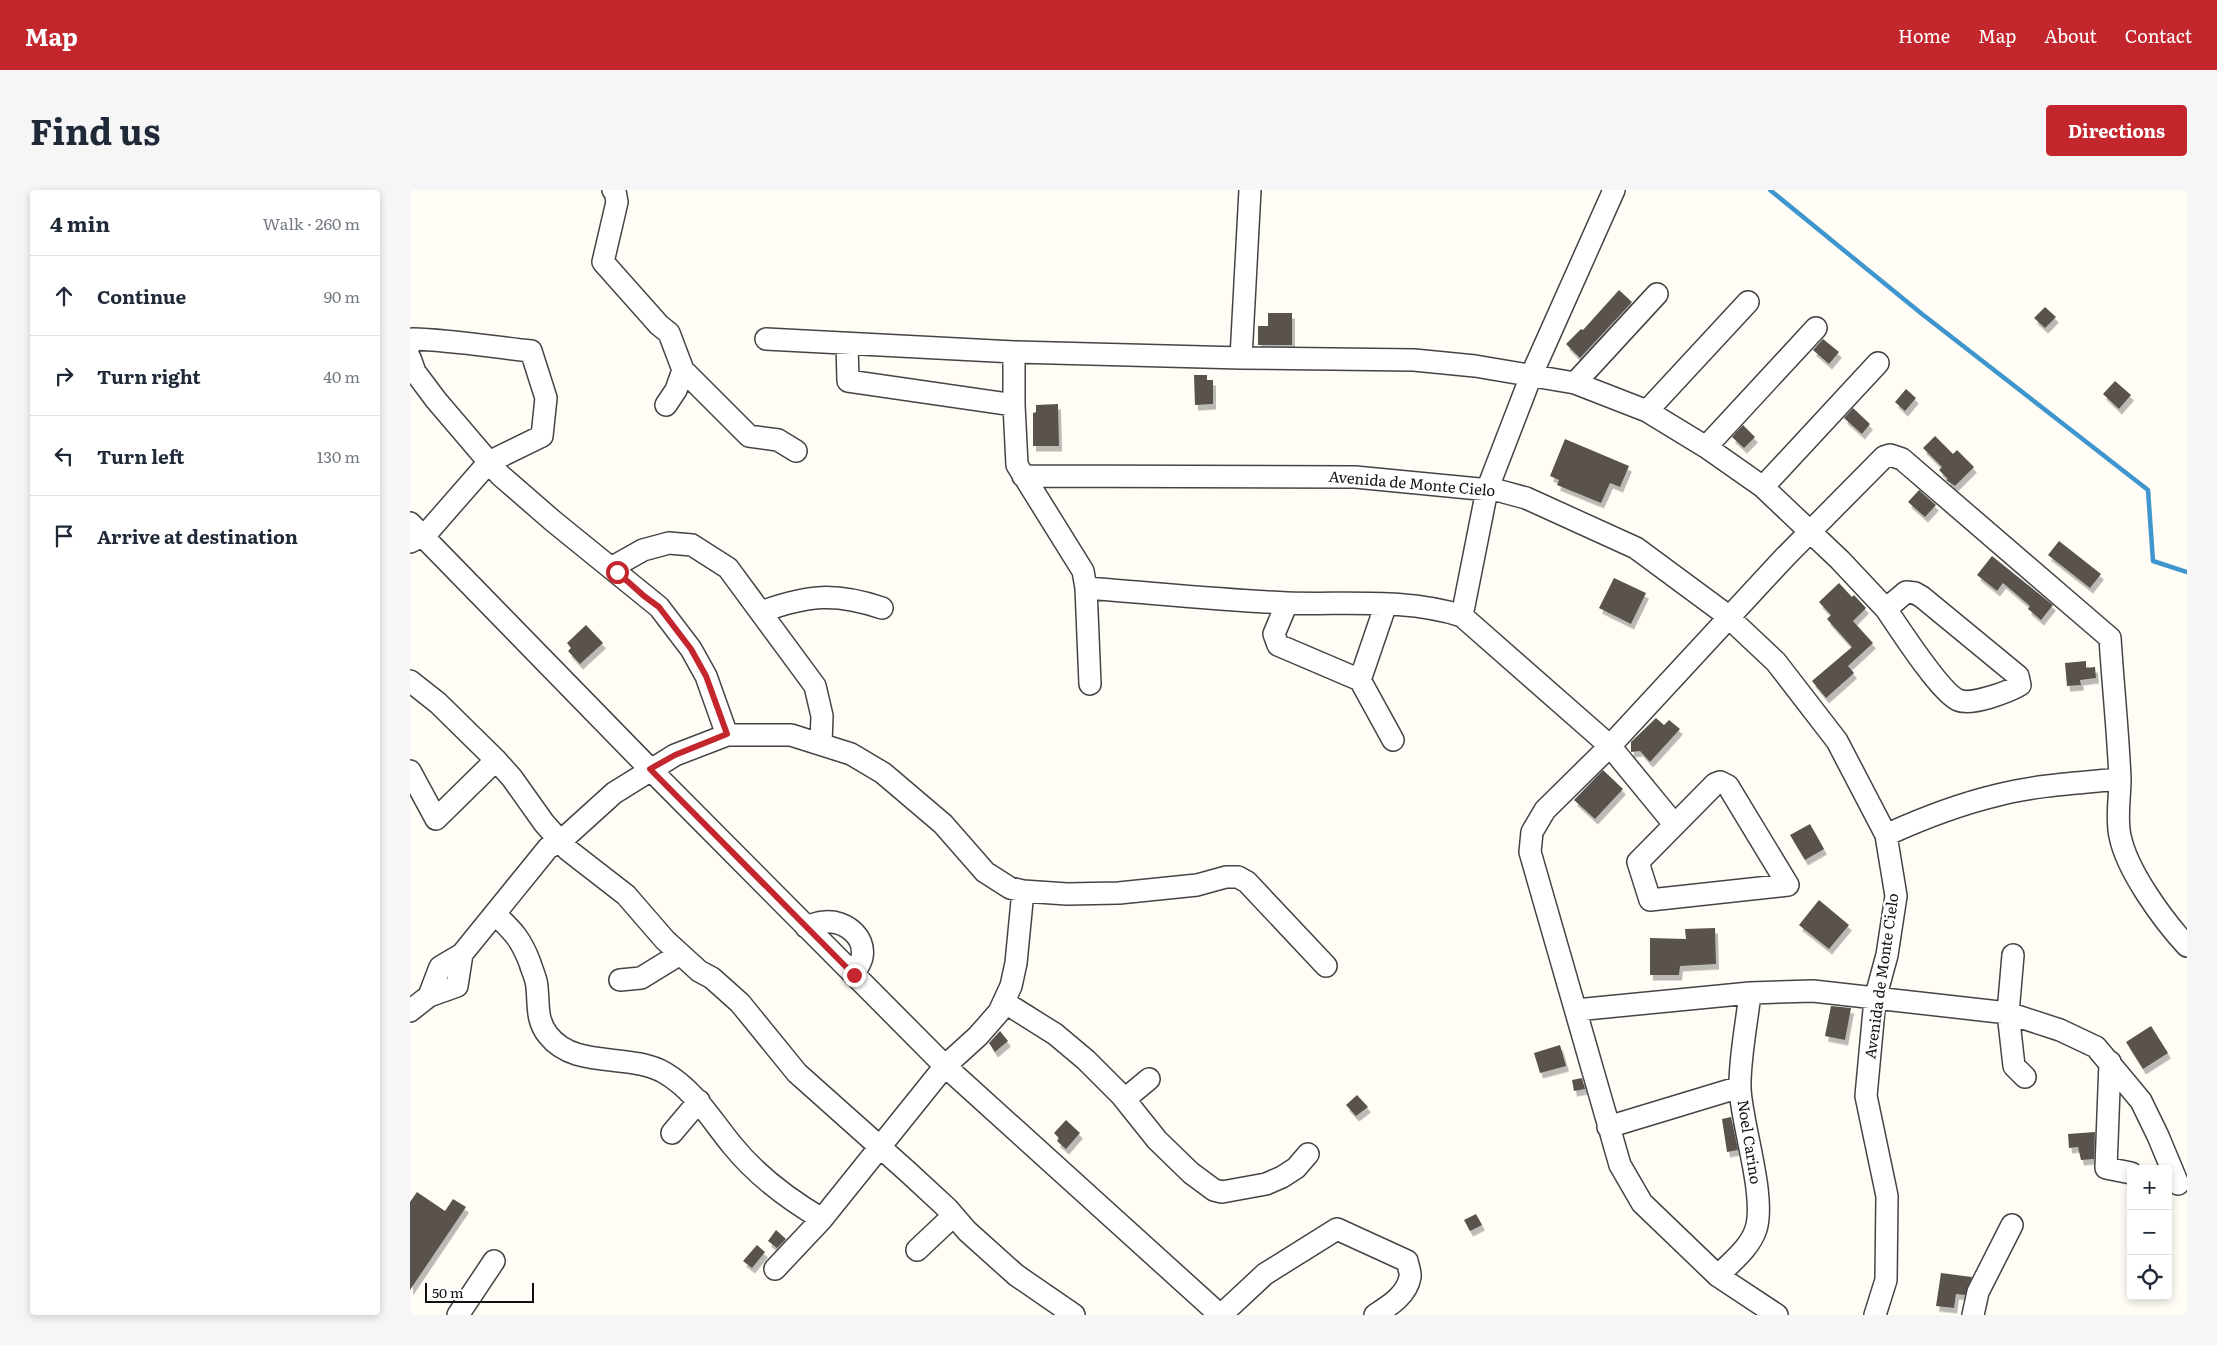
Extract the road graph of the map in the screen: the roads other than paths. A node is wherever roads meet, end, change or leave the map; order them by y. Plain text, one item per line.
1 (613, 190) edge
2 (1250, 190) edge
3 (1614, 190) edge
4 (1657, 294) dead end
5 (1748, 302) dead end
6 (1816, 328) dead end
7 (766, 339) dead end
8 (847, 344) junction
9 (410, 345) edge
10 (1014, 352) junction
11 (410, 358) edge
12 (1241, 358) junction
13 (1878, 363) dead end
14 (683, 370) junction
15 (1531, 376) junction
16 (1575, 383) junction
17 (666, 405) dead end
18 (1014, 405) junction
19 (1647, 411) junction
20 (1706, 447) junction
21 (796, 451) dead end
22 (489, 462) junction
23 (1023, 476) junction
24 (1763, 488) junction
25 (1488, 490) junction
26 (1810, 532) junction
27 (414, 534) edge
28 (612, 568) junction
29 (1086, 588) junction
30 (1287, 603) junction
31 (1386, 604) junction
32 (882, 608) dead end
33 (1886, 609) junction
34 (761, 612) junction
35 (1462, 616) junction
36 (1730, 619) junction
37 (1360, 680) junction
38 (410, 681) edge
39 (1090, 684) dead end
40 (727, 734) junction
41 (1394, 740) dead end
42 (821, 743) junction
43 (1610, 746) junction
44 (496, 760) junction
45 (650, 769) junction
46 (410, 771) edge
47 (2120, 779) junction
48 (1674, 824) junction
49 (1886, 835) junction
50 (561, 840) junction
51 (1023, 891) junction
52 (495, 914) junction
53 (806, 927) junction
54 (2187, 946) edge
55 (680, 954) junction
56 (2014, 955) dead end
57 (1326, 966) dead end
58 (854, 975) junction
59 (620, 980) dead end
60 (1750, 993) junction
61 (1875, 999) junction
62 (1004, 1002) junction
63 (1576, 1010) junction
64 (410, 1011) edge
65 (2008, 1013) junction
66 (2110, 1062) junction
67 (945, 1066) junction
68 (2025, 1077) dead end
69 (1148, 1079) dead end
70 (1740, 1087) junction
71 (1125, 1099) junction
72 (699, 1101) junction
73 (1608, 1127) junction
74 (672, 1133) dead end
75 (879, 1146) junction
76 (1308, 1154) dead end
77 (2170, 1165) edge
78 (2172, 1170) edge
79 (2127, 1172) edge
80 (2172, 1183) edge
81 (953, 1216) junction
82 (822, 1220) junction
83 (2012, 1225) dead end
84 (916, 1250) dead end
85 (494, 1261) dead end
86 (775, 1269) dead end
87 (1718, 1276) junction
88 (458, 1315) edge
89 (1074, 1315) edge
90 (1220, 1315) edge
91 (1375, 1315) edge
92 (1777, 1315) edge
93 (1875, 1315) edge
94 (1973, 1315) edge

1 - 14 street
2 - 12 street
3 - 15 street
4 - 16 street
5 - 19 street
6 - 20 street
7 - 8 street
8 - 10 street
8 - 18 street
9 - 22 street
10 - 12 street
10 - 18 street
11 - 22 street
12 - 15 street
13 - 24 street
14 - 17 street
14 - 21 street
15 - 16 street
15 - 25 street
16 - 19 street
18 - 23 street
19 - 20 street
20 - 24 street
22 - 27 street
22 - 28 street
23 - 25 street, Avenida de Monte Cielo
23 - 29 street
24 - 26 street
25 - 35 street
25 - 36 street, Avenida de Monte Cielo
26 - 33 street
26 - 36 street
26 - 47 street
27 - 45 street
28 - 34 street
28 - 40 street
29 - 30 street
29 - 39 street
30 - 31 street
30 - 37 street
31 - 35 street
31 - 37 street
32 - 34 street
33 - 33 street
34 - 42 street
35 - 43 street
36 - 43 street
36 - 49 street, Avenida de Monte Cielo
37 - 41 street
38 - 44 street
40 - 42 street
40 - 45 street
42 - 51 street
43 - 48 street
43 - 63 street
44 - 46 street
44 - 50 street
45 - 50 street
45 - 53 street
47 - 49 street
47 - 54 street
48 - 48 street
49 - 61 street, Avenida de Monte Cielo
50 - 52 street
50 - 55 street
51 - 57 street
51 - 62 street
52 - 64 street
52 - 72 street
53 - 58 street
53 - 58 street
55 - 59 street
55 - 75 street
56 - 65 street
58 - 67 street
60 - 61 street
60 - 63 street
60 - 70 street, Noel Carino
61 - 65 street
61 - 93 street, Avenida de Monte Cielo
62 - 67 street
62 - 71 street
63 - 73 street
65 - 66 street
65 - 68 street
66 - 77 street
66 - 79 street
67 - 75 street
67 - 90 street
69 - 71 street
70 - 73 street
70 - 87 street, Noel Carino
71 - 76 street
72 - 74 street
72 - 82 street
73 - 87 street
75 - 81 street
75 - 82 street
78 - 80 street
81 - 84 street
81 - 89 street
82 - 86 street
83 - 94 street
85 - 88 street
87 - 92 street
90 - 91 street

